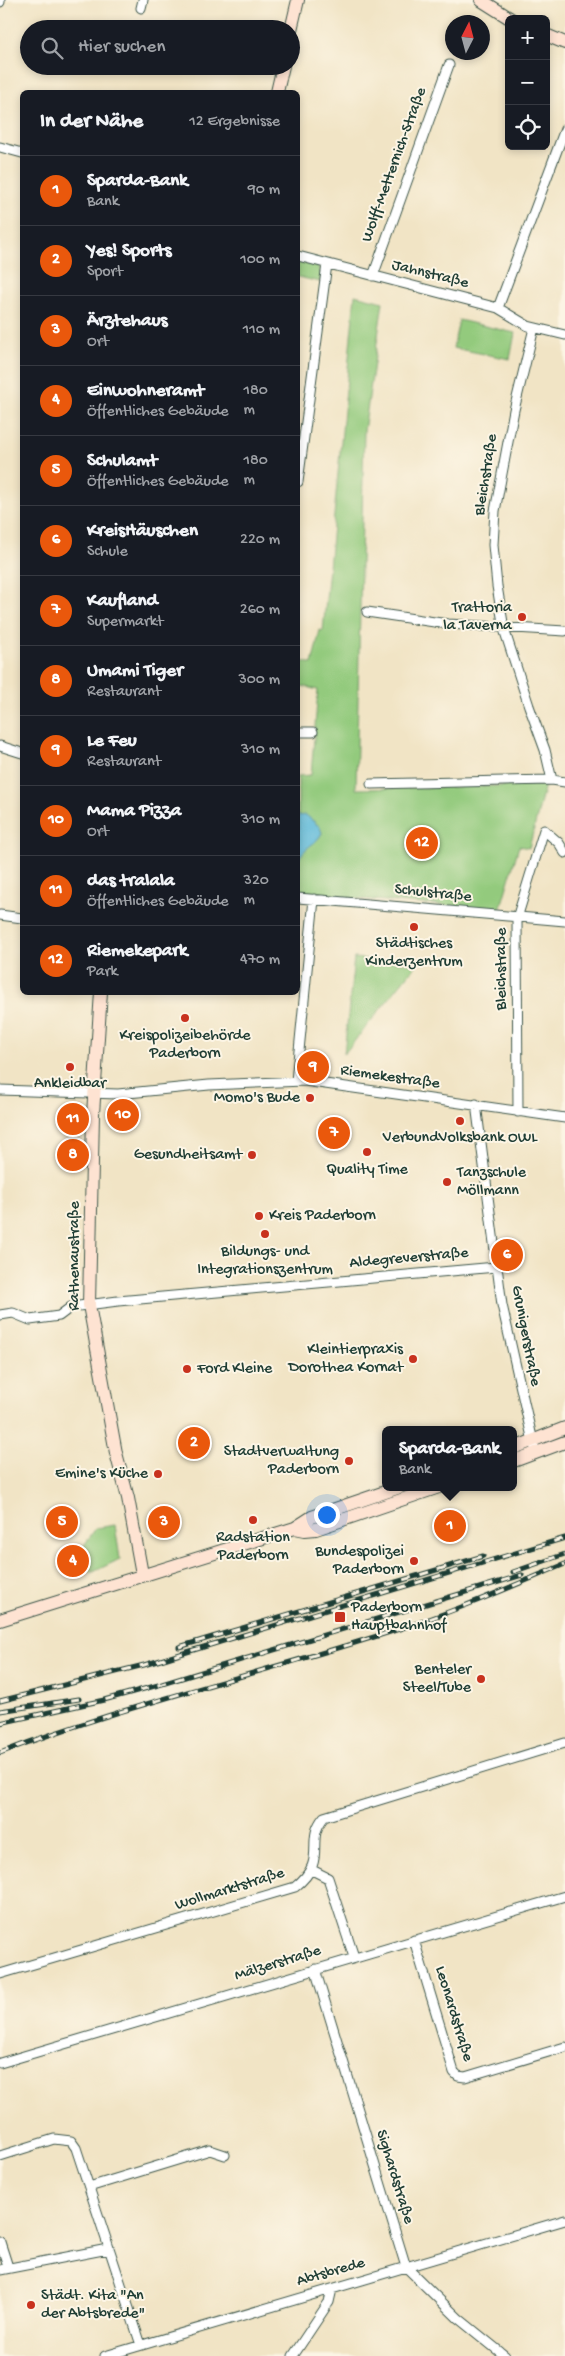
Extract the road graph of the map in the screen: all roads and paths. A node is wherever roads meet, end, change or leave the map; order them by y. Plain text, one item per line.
1 (298, 0) edge
2 (481, 0) edge
3 (505, 15) edge
4 (293, 20) edge
5 (550, 37) edge
6 (565, 43) edge
7 (448, 65) dead end
8 (281, 75) edge
9 (277, 90) edge
10 (565, 129) edge
11 (0, 147) edge
12 (20, 152) edge
13 (300, 257) edge
14 (327, 264) junction
15 (372, 276) junction
16 (498, 308) junction
17 (534, 328) junction
18 (565, 335) edge
19 (300, 467) edge
20 (367, 612) dead end
21 (504, 629) junction
22 (565, 631) edge
23 (300, 732) edge
24 (313, 732) dead end
25 (0, 746) edge
26 (20, 752) edge
27 (552, 780) junction
28 (565, 782) edge
29 (371, 784) dead end
30 (565, 853) edge
31 (300, 898) edge
32 (314, 899) junction
33 (0, 915) edge
34 (20, 918) edge
35 (517, 918) junction
36 (565, 921) edge
37 (101, 995) edge
38 (296, 1081) junction
39 (0, 1090) edge
40 (94, 1094) junction
41 (476, 1104) junction
42 (518, 1112) junction
43 (565, 1118) edge
44 (496, 1266) junction
45 (89, 1305) junction
46 (0, 1314) edge
47 (565, 1428) edge
48 (565, 1442) edge
49 (535, 1447) junction
50 (517, 1448) edge
51 (517, 1459) edge
52 (388, 1491) edge
53 (427, 1491) edge
54 (295, 1528) junction
55 (142, 1574) junction
56 (0, 1620) edge
57 (565, 1743) edge
58 (312, 1870) junction
59 (565, 1896) edge
60 (414, 1940) junction
61 (354, 1957) junction
62 (315, 1968) junction
63 (0, 1974) edge
64 (565, 2046) edge
65 (0, 2063) edge
66 (0, 2156) edge
67 (226, 2156) dead end
68 (89, 2188) junction
69 (565, 2220) edge
70 (0, 2242) edge
71 (108, 2249) junction
72 (406, 2266) junction
73 (4, 2269) edge
74 (332, 2289) junction
75 (141, 2345) junction
76 (105, 2356) edge
77 (293, 2356) edge
78 (505, 2356) edge

1 - 4 main road
2 - 3 main road
5 - 6 main road
7 - 15 street, Wolff-Metternich-Straße
8 - 9 main road
10 - 16 street
11 - 12 street
13 - 14 street, Jahnstraße
14 - 15 street, Jahnstraße
14 - 19 street
15 - 16 street, Jahnstraße
16 - 17 street, Jahnstraße
17 - 18 street, Jahnstraße
17 - 21 street, Bleichstraße
20 - 21 street
21 - 22 street
21 - 27 street, Bleichstraße
23 - 24 street
25 - 26 street
27 - 28 street
27 - 29 street
30 - 35 street, Bleichstraße
31 - 32 street, Schulstraße
32 - 35 street, Schulstraße
32 - 38 street
33 - 34 street
35 - 36 street, Schulstraße
35 - 42 street, Bleichstraße
37 - 40 main road, Rathenaustraße
38 - 40 street, Riemekestraße
38 - 41 street, Riemekestraße
39 - 40 street, Riemekestraße
40 - 45 main road, Rathenaustraße
41 - 42 street, Riemekestraße
41 - 44 street, Grunigerstraße
42 - 43 street, Riemekestraße
44 - 45 street, Aldegreverstraße
44 - 49 street, Grunigerstraße
45 - 46 street, Aldegreverstraße
45 - 55 main road, Rathenaustraße
47 - 49 main road
48 - 49 main road
49 - 50 main road
49 - 51 main road
52 - 54 main road
53 - 54 main road
54 - 55 main road
55 - 56 main road
57 - 58 street
58 - 61 street
58 - 63 street, Wollmarktstraße
59 - 60 street, Mälzerstraße
60 - 61 street, Mälzerstraße
60 - 64 street, Leonardstraße
61 - 62 street, Mälzerstraße
62 - 65 street, Mälzerstraße
62 - 72 street, Sighardstraße
66 - 68 street
67 - 68 street
68 - 71 street
69 - 72 street, Abtsbrede
70 - 73 street
71 - 73 street
71 - 75 street
72 - 74 street, Abtsbrede
72 - 78 street, Sighardstraße
74 - 75 street, Abtsbrede
74 - 77 street
75 - 76 street, Abtsbrede

